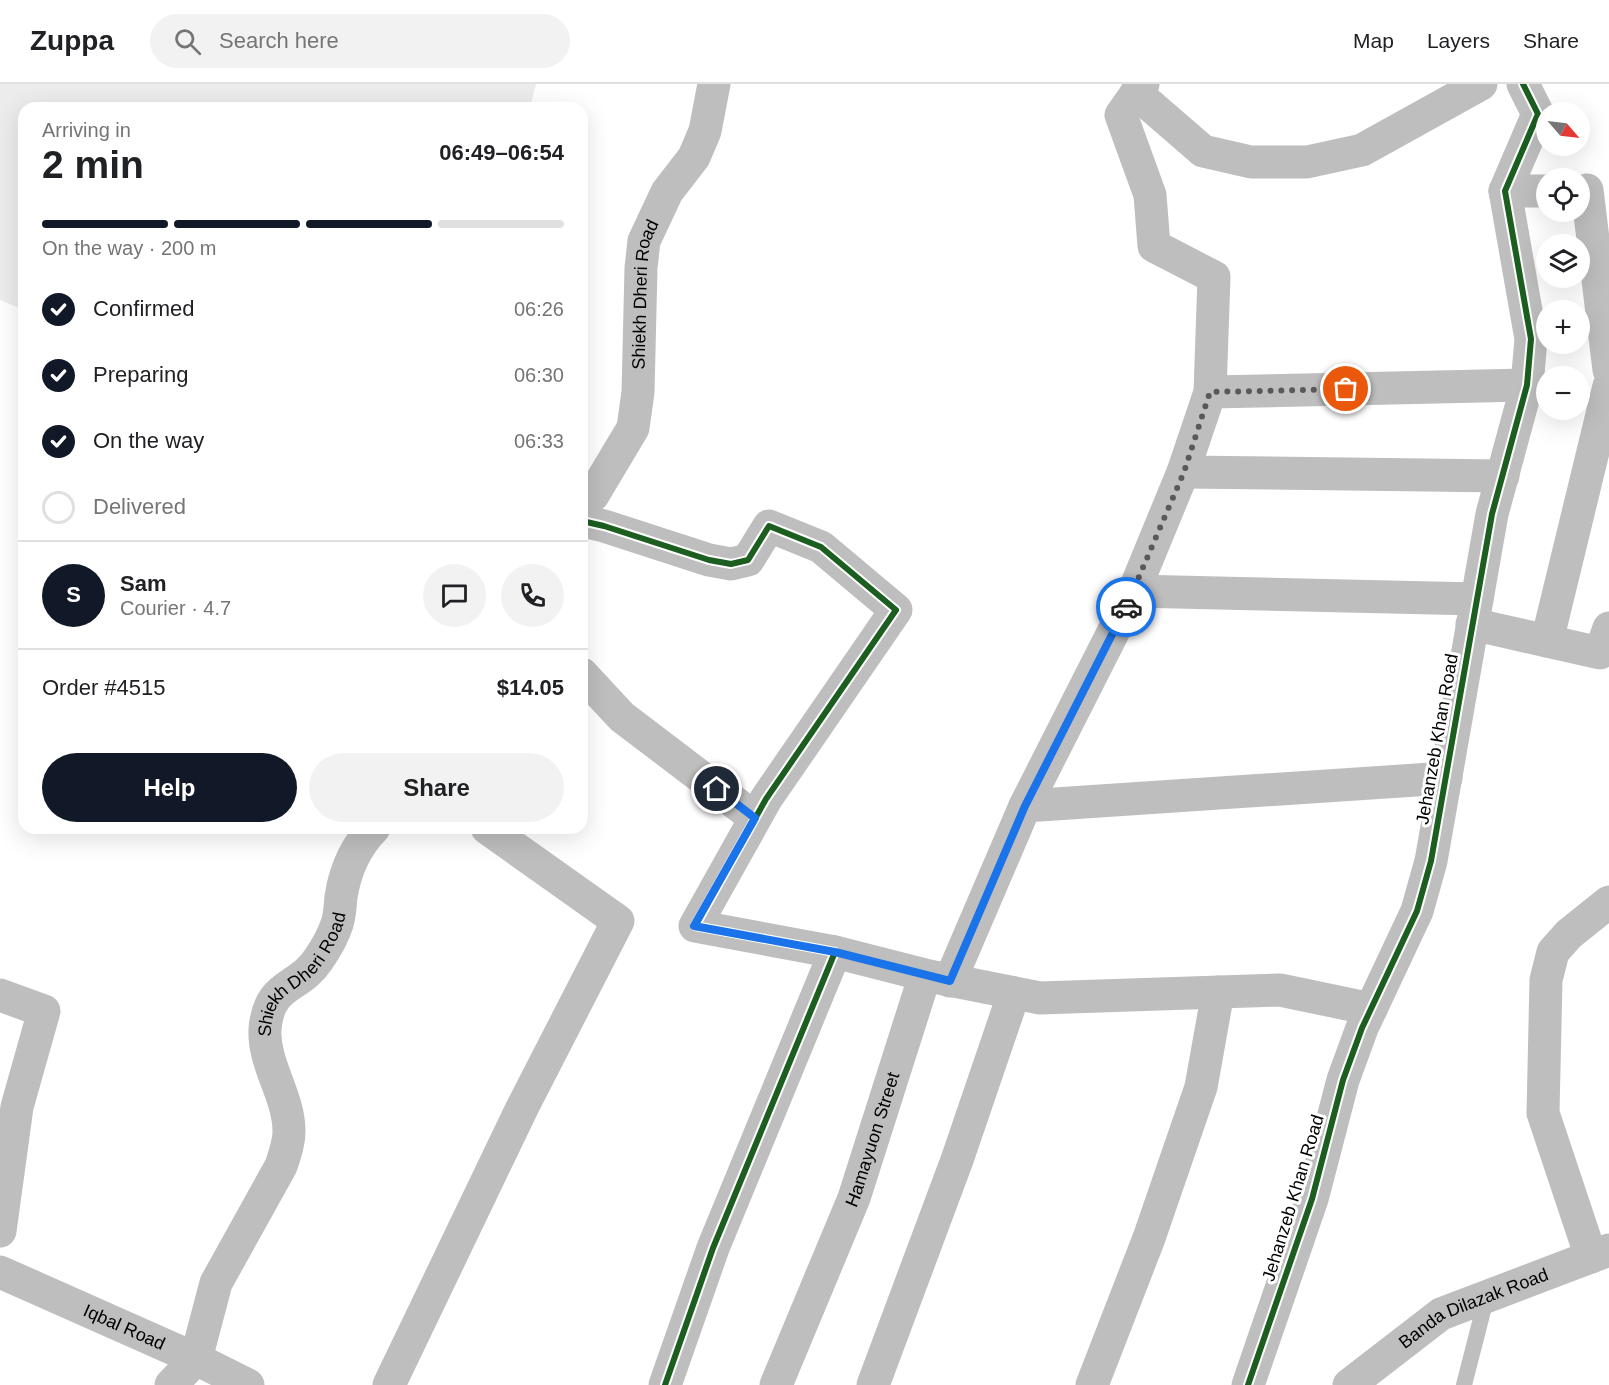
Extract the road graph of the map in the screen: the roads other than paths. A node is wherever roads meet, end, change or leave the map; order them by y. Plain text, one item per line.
1 (714, 84) edge
2 (1481, 84) edge
3 (1523, 84) edge
4 (1140, 88) edge
5 (1592, 190) edge
6 (1505, 191) junction
7 (1536, 191) edge
8 (1536, 326) edge
9 (1597, 332) edge
10 (1536, 350) edge
11 (1609, 370) edge
12 (1527, 385) junction
13 (1609, 386) edge
14 (1210, 392) junction
15 (1184, 472) junction
16 (1503, 476) junction
17 (588, 499) edge
18 (588, 523) edge
19 (1134, 591) junction
20 (1474, 612) junction
21 (1547, 641) junction
22 (1606, 646) edge
23 (588, 680) edge
24 (1446, 778) junction
25 (1025, 806) junction
26 (755, 818) junction
27 (370, 834) edge
28 (495, 834) edge
29 (1609, 902) edge
30 (835, 952) junction
31 (937, 978) junction
32 (1218, 992) junction
33 (1014, 993) junction
34 (0, 995) edge
35 (1371, 1009) junction
36 (0, 1231) edge
37 (1600, 1254) edge
38 (0, 1272) edge
39 (1486, 1299) junction
40 (196, 1359) junction
41 (171, 1385) edge
42 (248, 1385) edge
43 (389, 1385) edge
44 (665, 1385) edge
45 (776, 1385) edge
46 (873, 1385) edge
47 (1092, 1385) edge
48 (1248, 1385) edge
49 (1349, 1385) edge
50 (1464, 1385) edge

1 - 17 street, Shiekh Dheri Road
2 - 4 street
3 - 6 street
4 - 14 street, Hamayuon Street
5 - 9 street
6 - 7 street
6 - 8 street, Jehanzeb Khan Road
9 - 11 street
10 - 12 street, Jehanzeb Khan Road
12 - 14 street
12 - 16 street, Jehanzeb Khan Road
13 - 21 street
14 - 15 street, Hamayuon Street
15 - 16 street
15 - 19 street, Hamayuon Street
16 - 20 street, Jehanzeb Khan Road
18 - 26 street
19 - 20 street
19 - 25 street, Hamayuon Street
20 - 21 street
20 - 24 street, Jehanzeb Khan Road
21 - 22 street
23 - 26 street
24 - 25 street
24 - 35 street, Jehanzeb Khan Road
25 - 31 street, Hamayuon Street
26 - 30 street
27 - 40 street, Shiekh Dheri Road
28 - 43 street
29 - 37 street
30 - 31 street
30 - 44 street
31 - 33 street
31 - 45 street, Hamayuon Street
32 - 33 street
32 - 35 street
32 - 47 street
33 - 46 street
34 - 36 street
35 - 48 street, Jehanzeb Khan Road
37 - 39 street, Banda Dilazak Road
38 - 40 street, Iqbal Road
39 - 49 street, Banda Dilazak Road
39 - 50 lane
40 - 41 street
40 - 42 street, Iqbal Road

